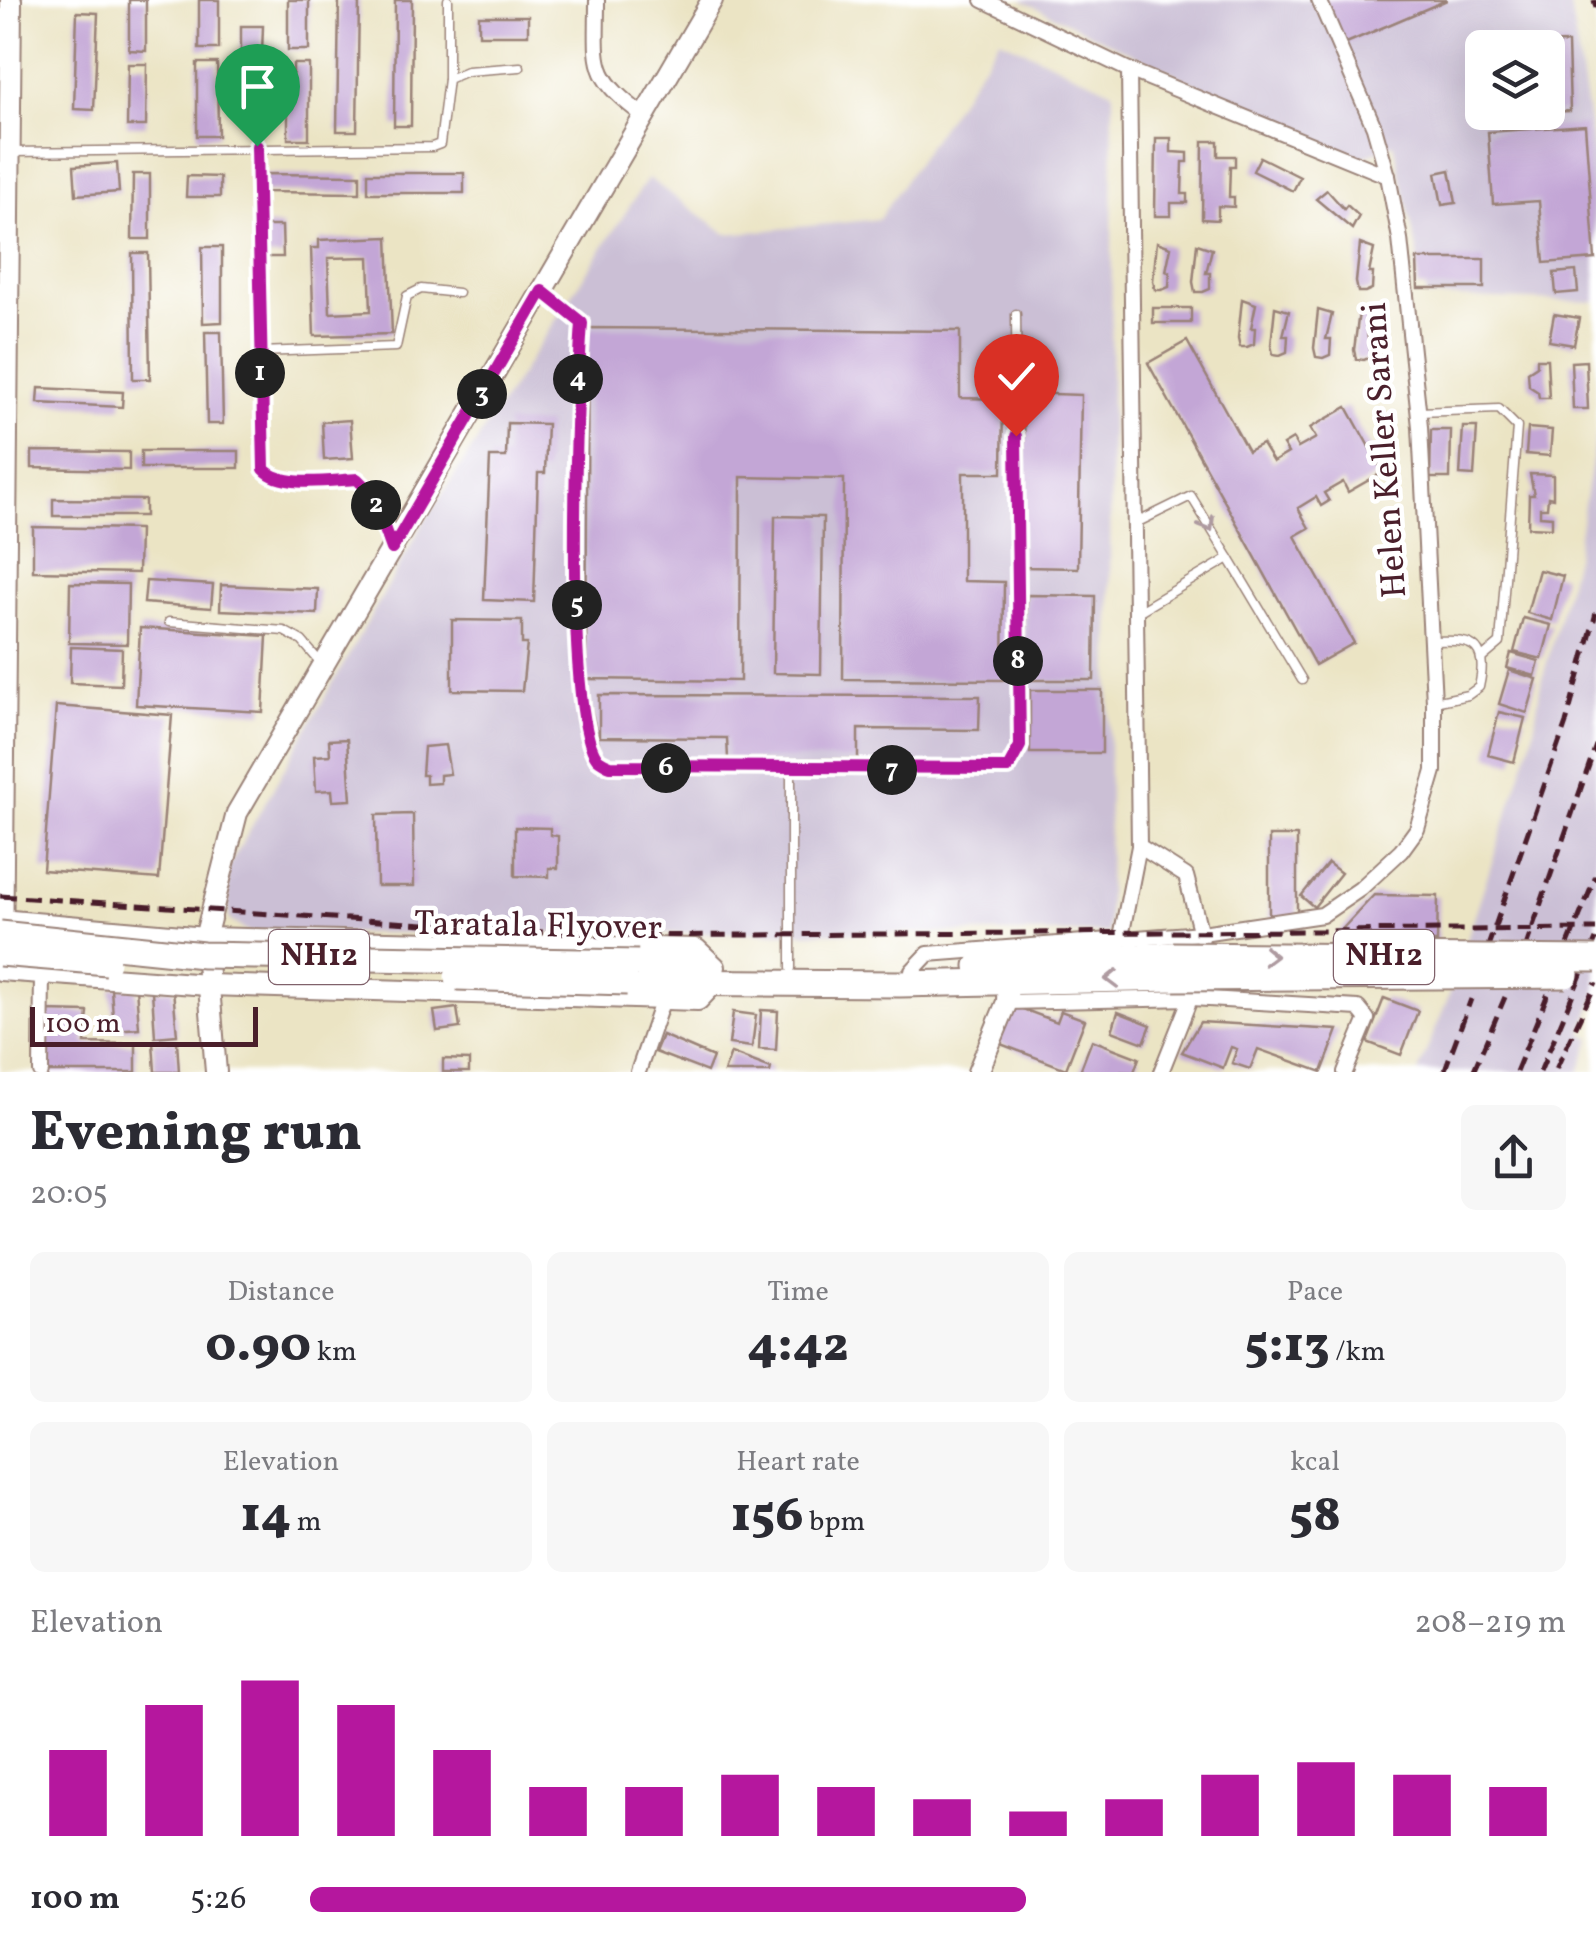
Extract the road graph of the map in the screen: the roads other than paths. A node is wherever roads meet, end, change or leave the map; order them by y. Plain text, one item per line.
1 (12, 0) edge
2 (448, 0) edge
3 (597, 0) edge
4 (712, 0) edge
5 (983, 0) edge
6 (1319, 0) edge
7 (520, 67) dead end
8 (1129, 70) junction
9 (448, 79) junction
10 (644, 116) junction
11 (257, 146) junction
12 (11, 152) junction
13 (1388, 176) junction
14 (542, 291) junction
15 (458, 293) dead end
16 (1016, 314) dead end
17 (260, 352) junction
18 (1418, 412) junction
19 (1134, 524) junction
20 (392, 549) junction
21 (1229, 558) junction
22 (1136, 612) junction
23 (169, 622) dead end
24 (1428, 641) junction
25 (1482, 660) junction
26 (323, 666) junction
27 (1302, 680) dead end
28 (1434, 702) junction
29 (791, 769) junction
30 (1140, 846) junction
31 (0, 920) edge
32 (1202, 933) junction
33 (0, 934) edge
34 (1121, 936) junction
35 (205, 938) junction
36 (1596, 958) edge
37 (1, 964) edge
38 (1173, 966) junction
39 (791, 968) junction
40 (912, 970) junction
41 (42, 972) junction
42 (632, 973) junction
43 (715, 974) junction
44 (1596, 975) edge
45 (1007, 983) junction
46 (208, 985) junction
47 (1192, 998) junction
48 (663, 999) junction
49 (40, 1072) edge
50 (216, 1072) edge
51 (638, 1072) edge
52 (978, 1072) edge
53 (1161, 1072) edge
54 (1345, 1072) edge

1 - 12 street
2 - 9 lane
3 - 10 street
4 - 10 street
5 - 8 street
6 - 13 street, Helen Keller Sarani
7 - 9 lane
8 - 13 street
8 - 19 street
9 - 11 lane
10 - 14 street
11 - 12 lane
11 - 17 lane
12 - 31 street
13 - 18 street, Helen Keller Sarani
14 - 20 street
14 - 29 lane
15 - 17 lane
16 - 29 lane
17 - 20 lane
18 - 24 street, Helen Keller Sarani
18 - 25 lane
19 -> 21 lane
19 - 22 street
20 - 26 street
21 - 22 lane
21 - 27 lane
22 - 30 street
23 - 26 lane
24 - 25 lane
24 - 28 street, Helen Keller Sarani
25 - 28 lane
26 - 35 street
28 - 32 street, Helen Keller Sarani
29 - 39 lane
30 - 32 street
30 - 34 street
31 - 35 street
31 - 37 street
32 - 34 street, Helen Keller Sarani
32 - 47 street
33 - 42 highway, Taratala Flyover / NH12, bridge
34 - 40 street, Helen Keller Sarani
35 - 43 street
35 - 46 street
38 -> 36 highway, NH12, bridge
37 - 41 street
37 - 42 highway, Taratala Flyover / NH12, bridge
38 - 44 highway, NH12, bridge
38 - 45 highway, NH12
39 - 40 highway, NH12
39 - 43 highway, NH12
40 - 45 highway, NH12
41 - 46 street
41 - 49 street
42 - 43 highway, Taratala Flyover / NH12
43 - 45 highway, NH12
43 - 48 street
45 - 47 street
45 - 52 street
46 - 48 street
46 - 50 street
47 - 53 street
47 - 54 street
48 - 51 street

